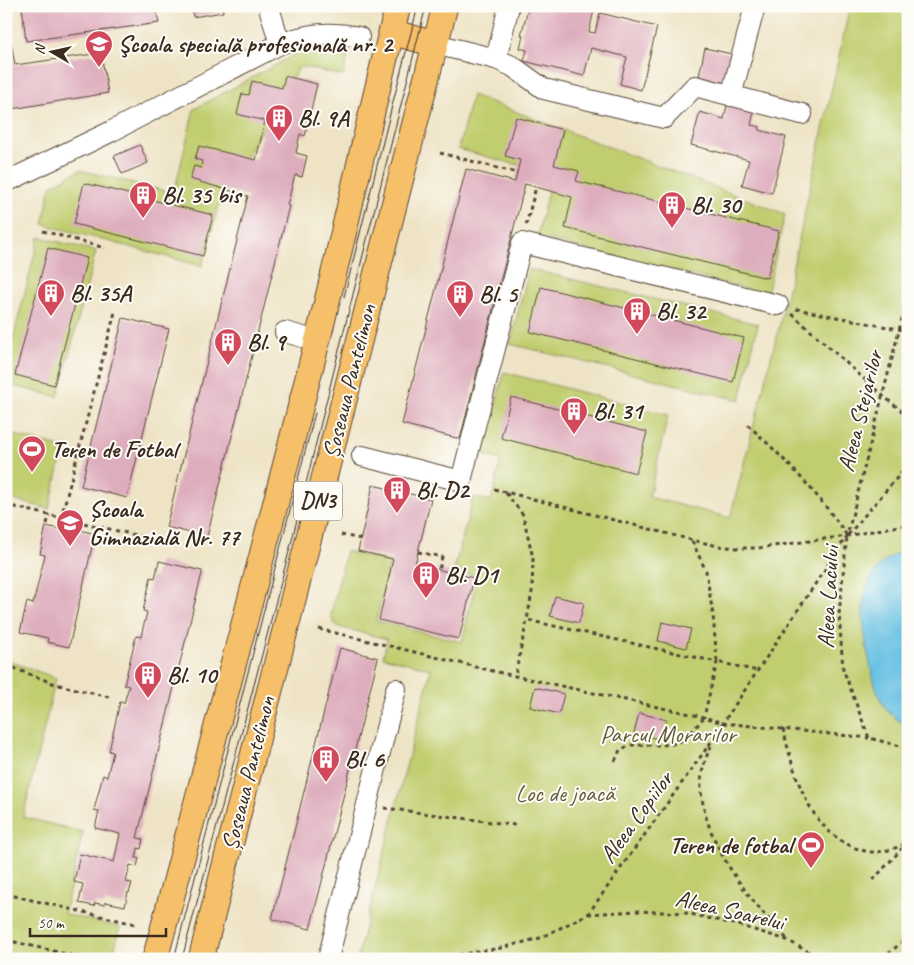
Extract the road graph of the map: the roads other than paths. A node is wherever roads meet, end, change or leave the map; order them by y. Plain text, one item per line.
1 (271, 6) edge
2 (398, 6) edge
3 (445, 6) edge
4 (509, 6) edge
5 (755, 6) edge
6 (391, 32) junction
7 (359, 37) dead end
8 (280, 44) junction
9 (435, 44) junction
10 (496, 59) junction
11 (731, 96) junction
12 (802, 114) dead end
13 (8, 186) edge
14 (781, 306) road end
15 (285, 332) dead end
16 (317, 340) junction
17 (362, 456) dead end
18 (396, 688) dead end
19 (155, 959) edge
20 (201, 959) edge
21 (328, 959) edge

1 - 8 street
2 - 6 main road, Șoseaua Pantelimon / DN3
3 - 9 main road, Șoseaua Pantelimon / DN3
4 - 10 street
5 - 11 street
6 - 9 main road
6 - 16 main road, Șoseaua Pantelimon / DN3
7 - 8 street
8 - 13 street
9 - 10 street
9 - 20 main road, Șoseaua Pantelimon / DN3
10 - 11 street
11 - 12 street
14 - 17 street
15 - 16 street
16 - 19 main road, Șoseaua Pantelimon / DN3
18 - 21 street

